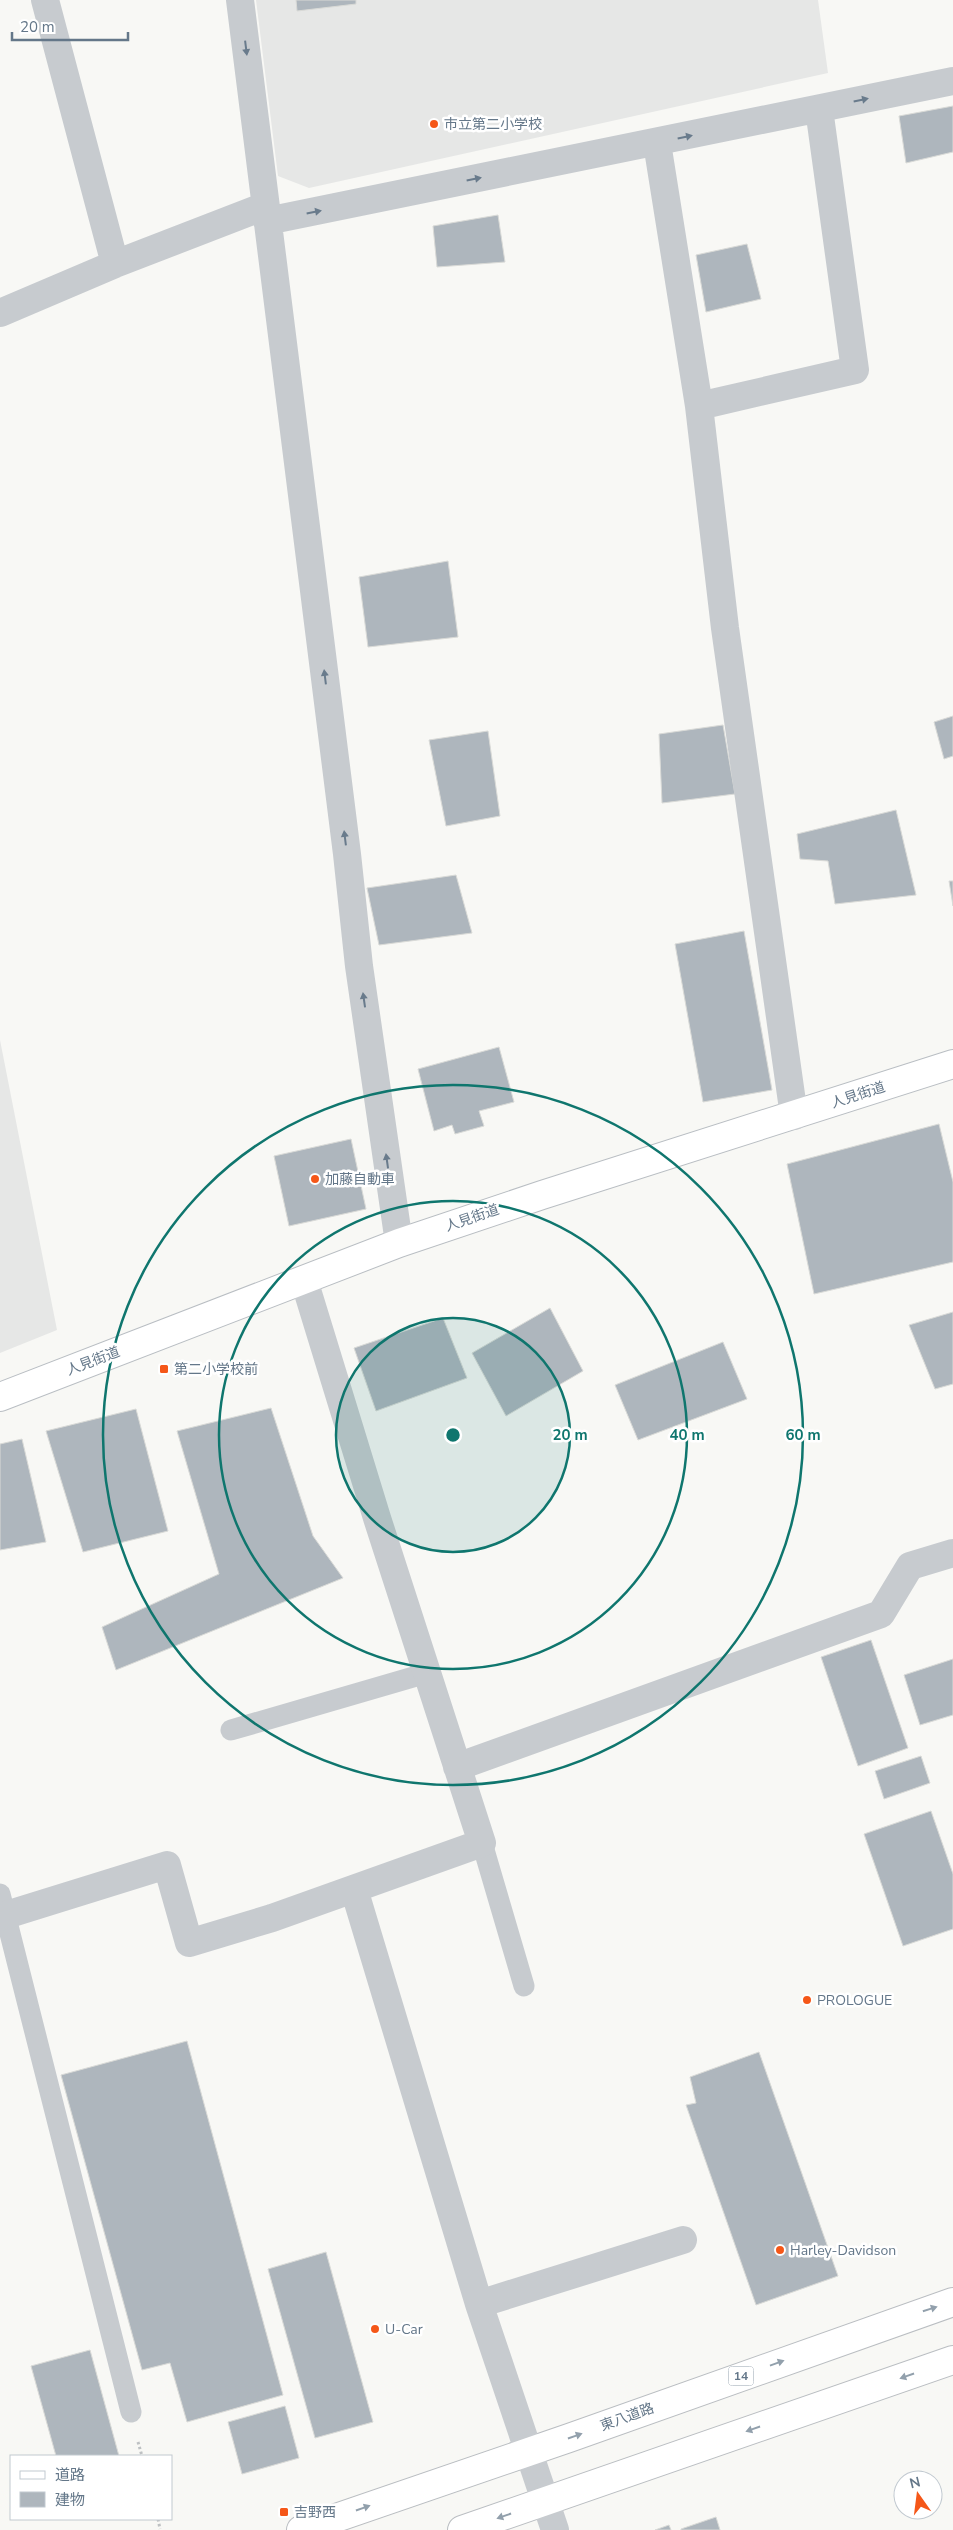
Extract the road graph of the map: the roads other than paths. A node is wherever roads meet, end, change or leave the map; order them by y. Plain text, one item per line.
1 (45, 0) edge
2 (240, 0) edge
3 (953, 81) edge
4 (819, 109) junction
5 (657, 143) junction
6 (266, 214) junction
7 (115, 264) junction
8 (0, 313) edge
9 (699, 406) junction
10 (953, 1064) edge
11 (794, 1116) junction
12 (400, 1243) junction
13 (304, 1280) junction
14 (0, 1397) edge
15 (953, 1553) edge
16 (428, 1673) junction
17 (231, 1730) dead end
18 (458, 1767) junction
19 (482, 1844) junction
20 (354, 1889) junction
21 (2, 1909) edge
22 (524, 1986) dead end
23 (683, 2240) dead end
24 (953, 2302) edge
25 (479, 2304) junction
26 (953, 2360) edge
27 (131, 2412) dead end
28 (528, 2451) junction
29 (545, 2502) junction
30 (301, 2530) edge
31 (462, 2530) edge
32 (555, 2530) edge

1 - 7 street
2 -> 6 street
4 -> 3 street
5 -> 4 street
4 - 9 street
6 -> 5 street
5 - 9 street
6 - 7 street
12 -> 6 street
7 - 8 street
9 - 11 street
10 - 11 main road, 人見街道
11 - 12 main road, 人見街道
12 - 13 main road, 人見街道
13 - 14 main road, 人見街道
13 - 16 street
15 - 18 street
16 - 17 lane
16 - 18 street
18 - 19 street
19 - 20 street
19 - 22 lane
20 - 21 street
20 - 25 street
21 - 27 lane
23 - 25 street
28 -> 24 main road, 東八道路 / 14
25 - 28 street
26 -> 29 main road
28 - 29 street
30 -> 28 main road, 東八道路 / 14
29 -> 31 main road
29 - 32 street

